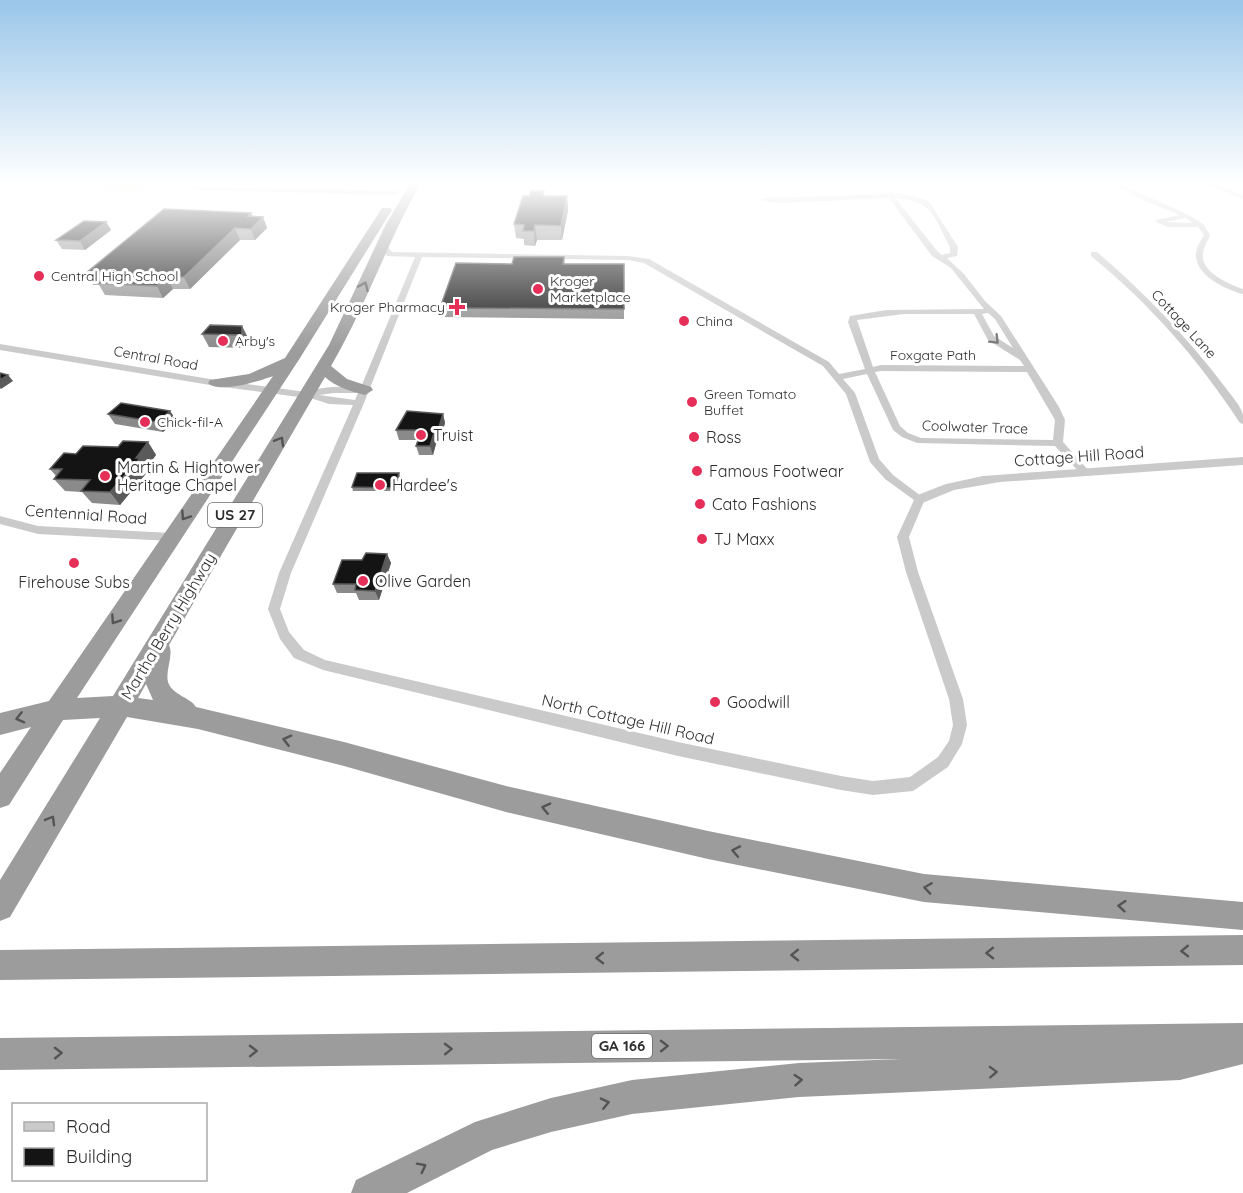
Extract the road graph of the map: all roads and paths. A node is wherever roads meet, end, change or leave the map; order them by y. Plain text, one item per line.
1 (372, 240) edge
2 (385, 240) edge
3 (924, 240) edge
4 (949, 240) edge
5 (1205, 240) edge
6 (383, 245) junction
7 (1095, 254) dead end
8 (402, 255) junction
9 (419, 255) junction
10 (942, 257) junction
11 (374, 265) junction
12 (1243, 292) edge
13 (989, 311) junction
14 (977, 312) junction
15 (0, 347) edge
16 (291, 358) junction
17 (1023, 358) junction
18 (323, 367) junction
19 (1029, 369) junction
20 (870, 370) junction
21 (839, 377) junction
22 (216, 383) junction
23 (270, 392) junction
24 (306, 395) junction
25 (362, 396) junction
26 (1243, 421) edge
27 (1058, 443) junction
28 (1243, 460) edge
29 (1084, 471) junction
30 (920, 499) junction
31 (0, 520) edge
32 (171, 537) junction
33 (163, 635) junction
34 (120, 706) junction
35 (55, 710) junction
36 (198, 718) junction
37 (0, 724) edge
38 (0, 796) edge
39 (0, 907) edge
40 (1243, 916) edge
41 (1243, 950) edge
42 (0, 965) edge
43 (1243, 1039) edge
44 (1243, 1048) edge
45 (0, 1054) edge
46 (369, 1193) edge

1 - 16 highway, US 27
2 - 6 highway, Martha Berry Highway / US 27
3 - 10 street
4 - 10 street
5 - 12 street
6 - 8 street
6 - 11 highway, Martha Berry Highway / US 27
7 - 26 street, Cottage Lane
8 - 9 street
8 - 11 street
9 - 21 street
9 - 25 street
10 - 13 street
18 -> 11 highway, Martha Berry Highway / US 27
13 - 14 street, Coolwater Trace
13 - 17 street
14 -> 17 street
14 - 20 street, Coolwater Trace
15 - 22 street, Central Road
16 - 22 highway
16 - 23 highway, US 27
17 - 19 street
18 - 24 highway, Martha Berry Highway / US 27
18 - 25 highway
19 - 20 street, Foxgate Path
19 - 27 street
20 - 21 street, Foxgate Path
20 - 27 street, Coolwater Trace
21 - 30 street
22 - 23 street, Central Road
23 - 24 street, Central Road
23 -> 32 highway, US 27
24 - 25 street, Central Road
33 -> 24 highway, Martha Berry Highway / US 27
25 - 30 street, North Cottage Hill Road
27 - 29 street
28 - 29 street, Cottage Hill Road
29 - 30 street, Cottage Hill Road
31 - 32 street, Centennial Road
32 -> 35 highway, US 27
33 - 34 highway, Martha Berry Highway / US 27
33 - 36 highway
34 - 35 highway
34 - 36 highway
39 -> 34 highway, Martha Berry Highway / US 27
35 -> 37 highway
35 - 38 highway, US 27
40 -> 36 highway
41 -> 42 highway
45 -> 43 highway, GA 166
46 -> 44 highway

